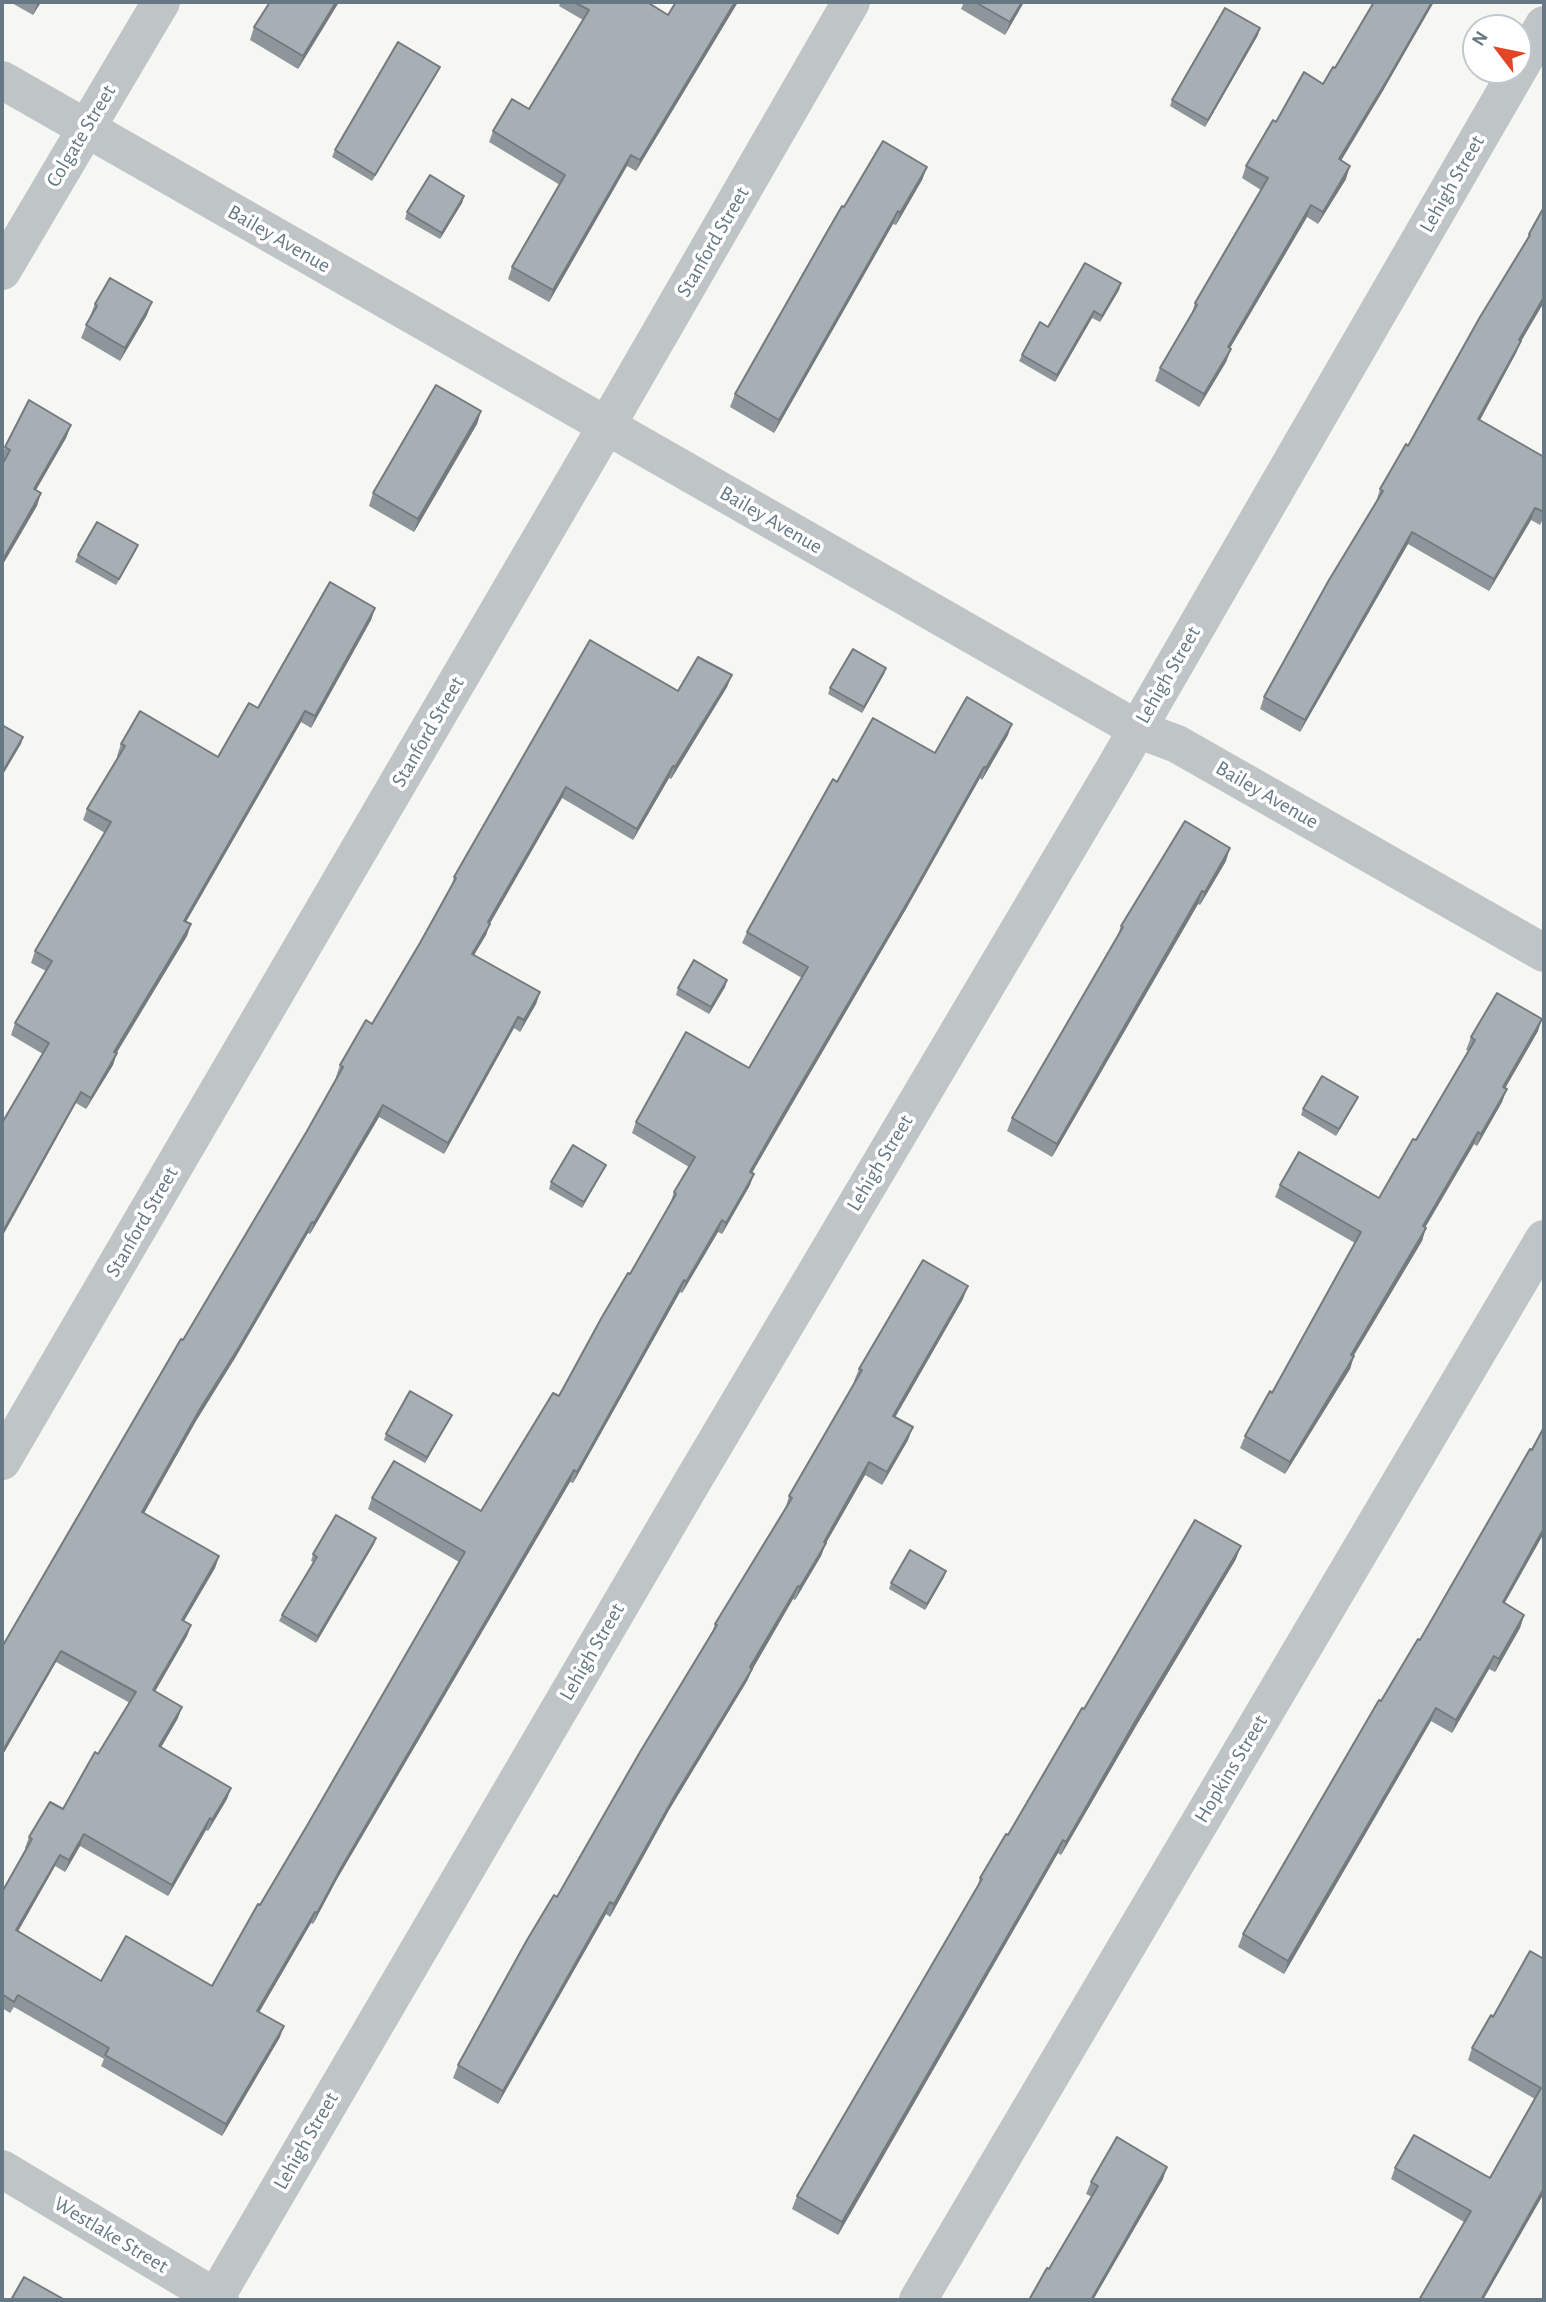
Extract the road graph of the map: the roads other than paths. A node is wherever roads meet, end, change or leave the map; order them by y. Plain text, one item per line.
1 (161, 2) edge
2 (851, 2) edge
3 (1544, 25) edge
4 (2, 80) edge
5 (86, 130) junction
6 (2, 271) edge
7 (607, 425) junction
8 (1137, 729) junction
9 (1544, 953) edge
10 (1544, 1239) edge
11 (2, 1461) edge
12 (2, 2169) edge
13 (216, 2299) edge
14 (918, 2300) edge

1 - 5 street, Colgate Street
2 - 7 street, Stanford Street
3 - 8 street, Lehigh Street
4 - 5 street, Bailey Avenue
5 - 6 street, Colgate Street
5 - 7 street, Bailey Avenue
7 - 8 street, Bailey Avenue
7 - 11 street, Stanford Street
8 - 9 street, Bailey Avenue
8 - 13 street, Lehigh Street
10 - 14 street, Hopkins Street
12 - 13 street, Westlake Street

